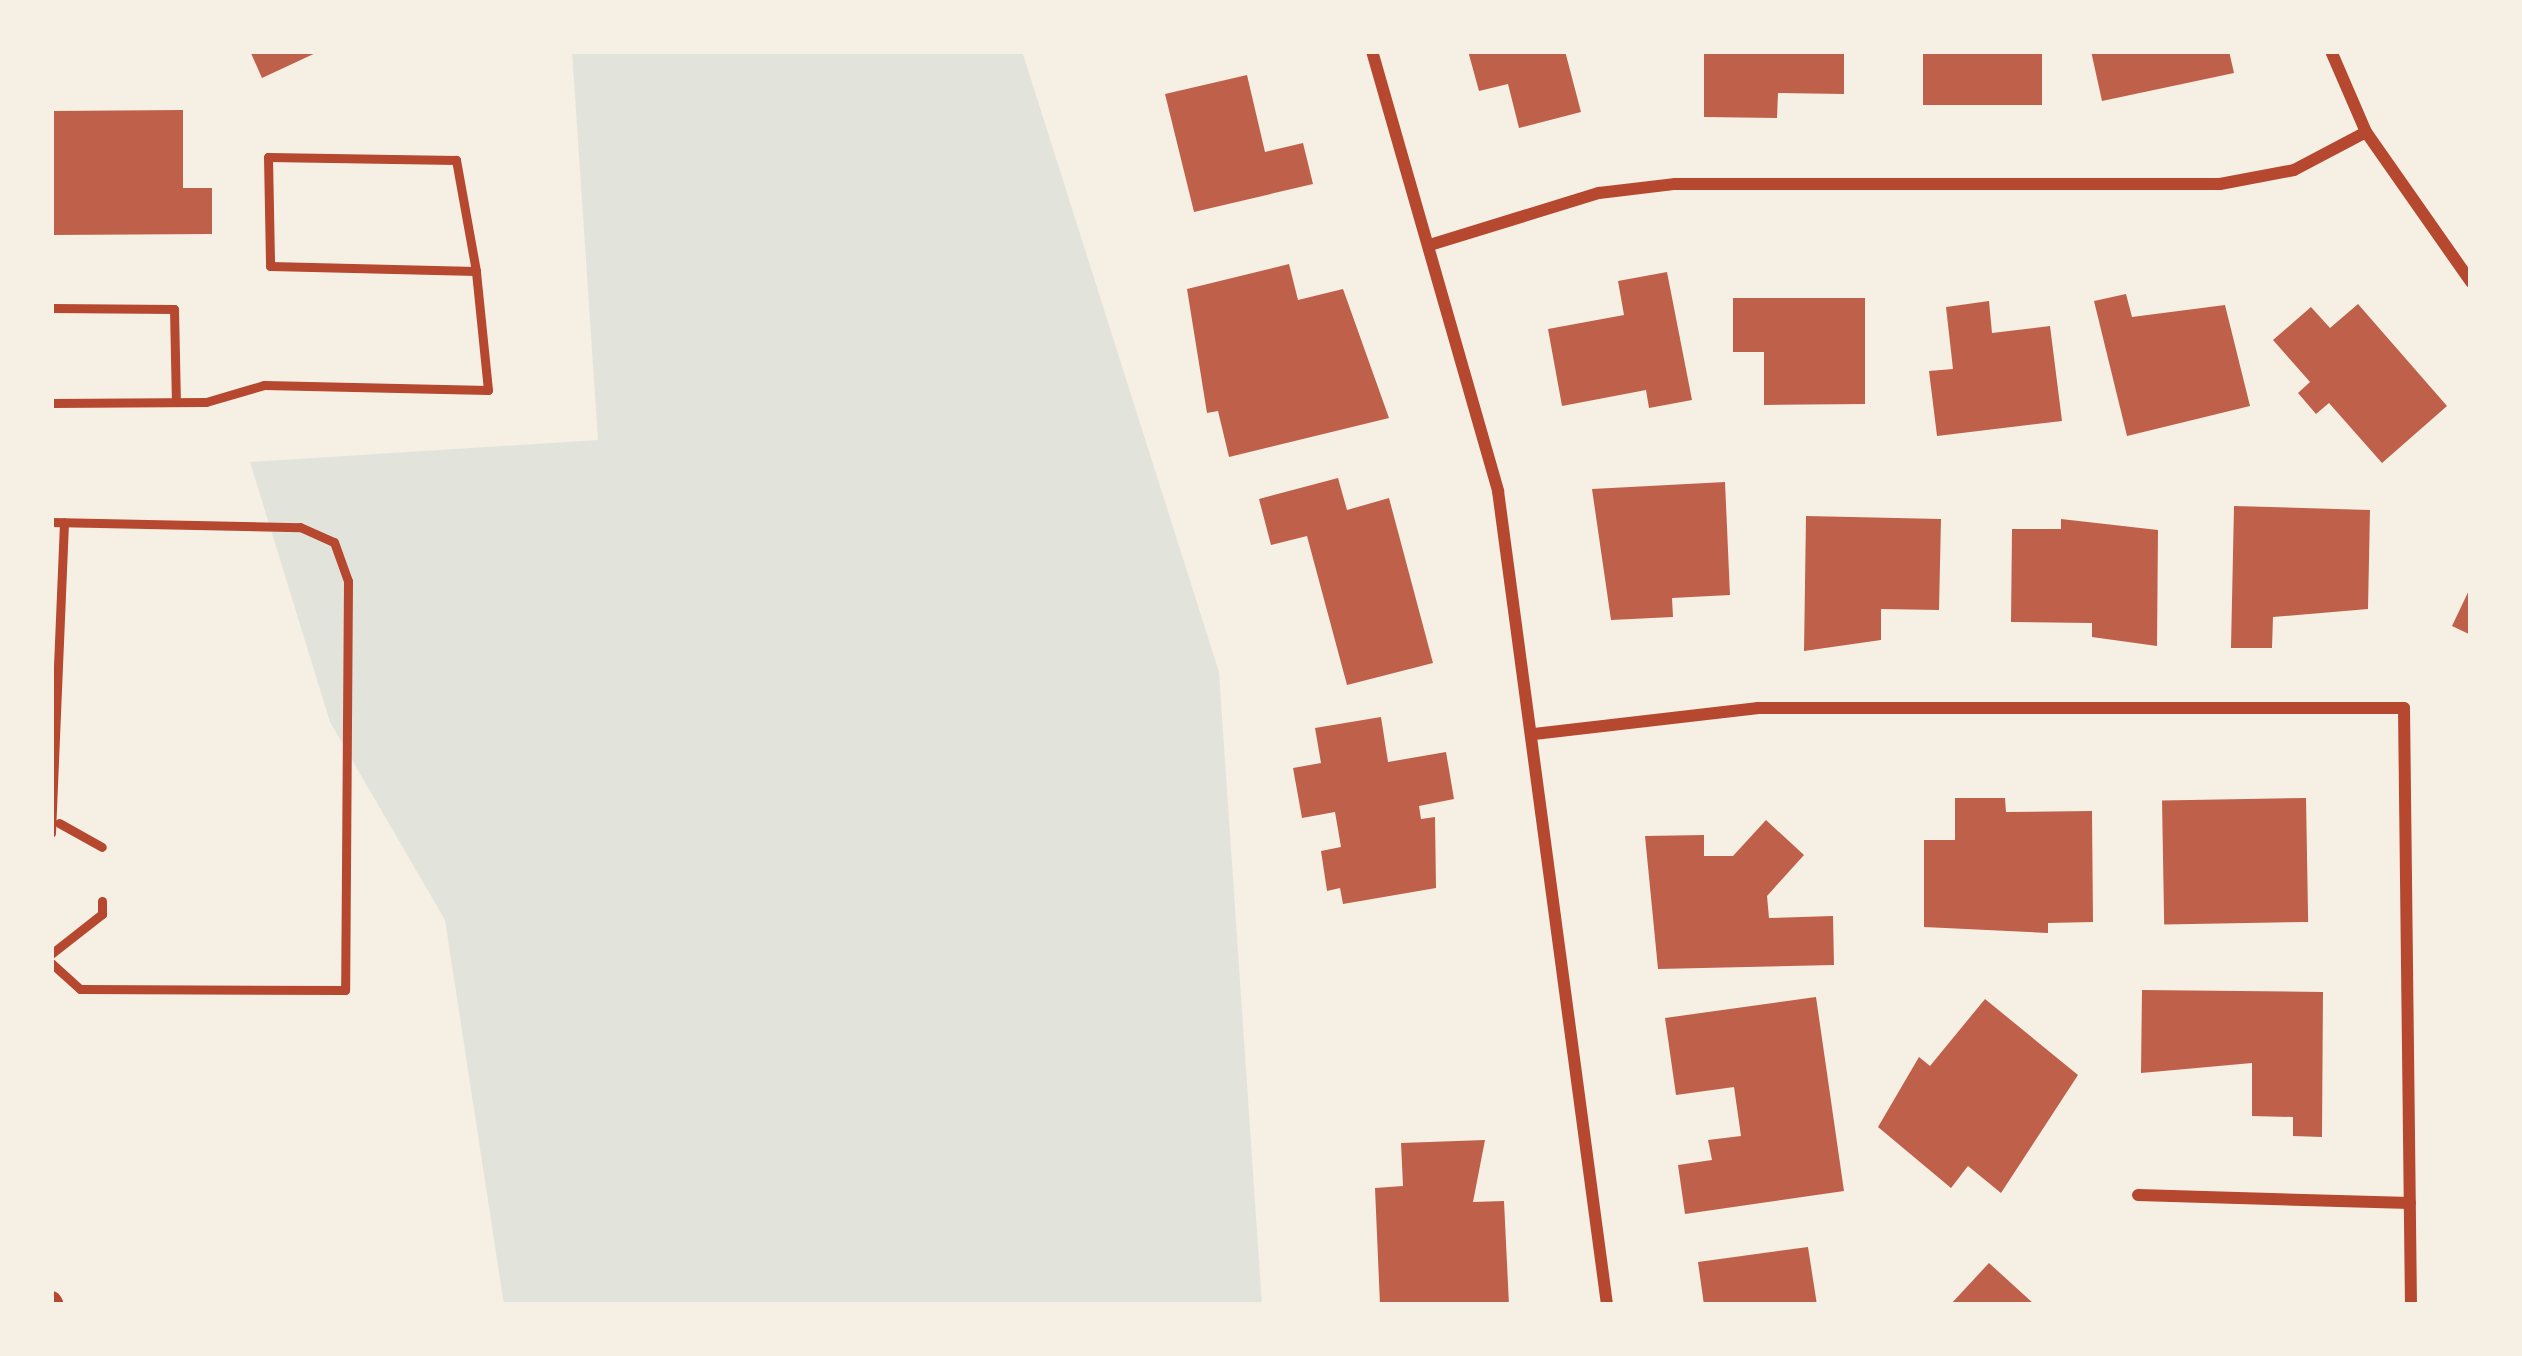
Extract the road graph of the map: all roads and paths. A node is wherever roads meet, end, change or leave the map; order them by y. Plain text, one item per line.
1 (1372, 51) edge
2 (2331, 51) edge
3 (2366, 132) junction
4 (1433, 244) junction
5 (476, 271) junction
6 (2471, 282) edge
7 (51, 308) edge
8 (176, 402) junction
9 (51, 403) edge
10 (51, 522) edge
11 (64, 522) junction
12 (1534, 734) junction
13 (55, 828) edge
14 (102, 848) dead end
15 (102, 901) dead end
16 (51, 958) edge
17 (2138, 1195) dead end
18 (2410, 1203) junction
19 (1606, 1305) edge
20 (2411, 1305) edge

1 - 4 street
2 - 3 street
3 - 4 street
3 - 6 street
4 - 12 street
5 - 5 lane
5 - 8 lane
7 - 8 lane
8 - 9 lane
10 - 11 lane
11 - 13 lane
11 - 16 lane
12 - 18 street
12 - 19 street
13 - 14 lane
15 - 16 lane
17 - 18 street
18 - 20 street

